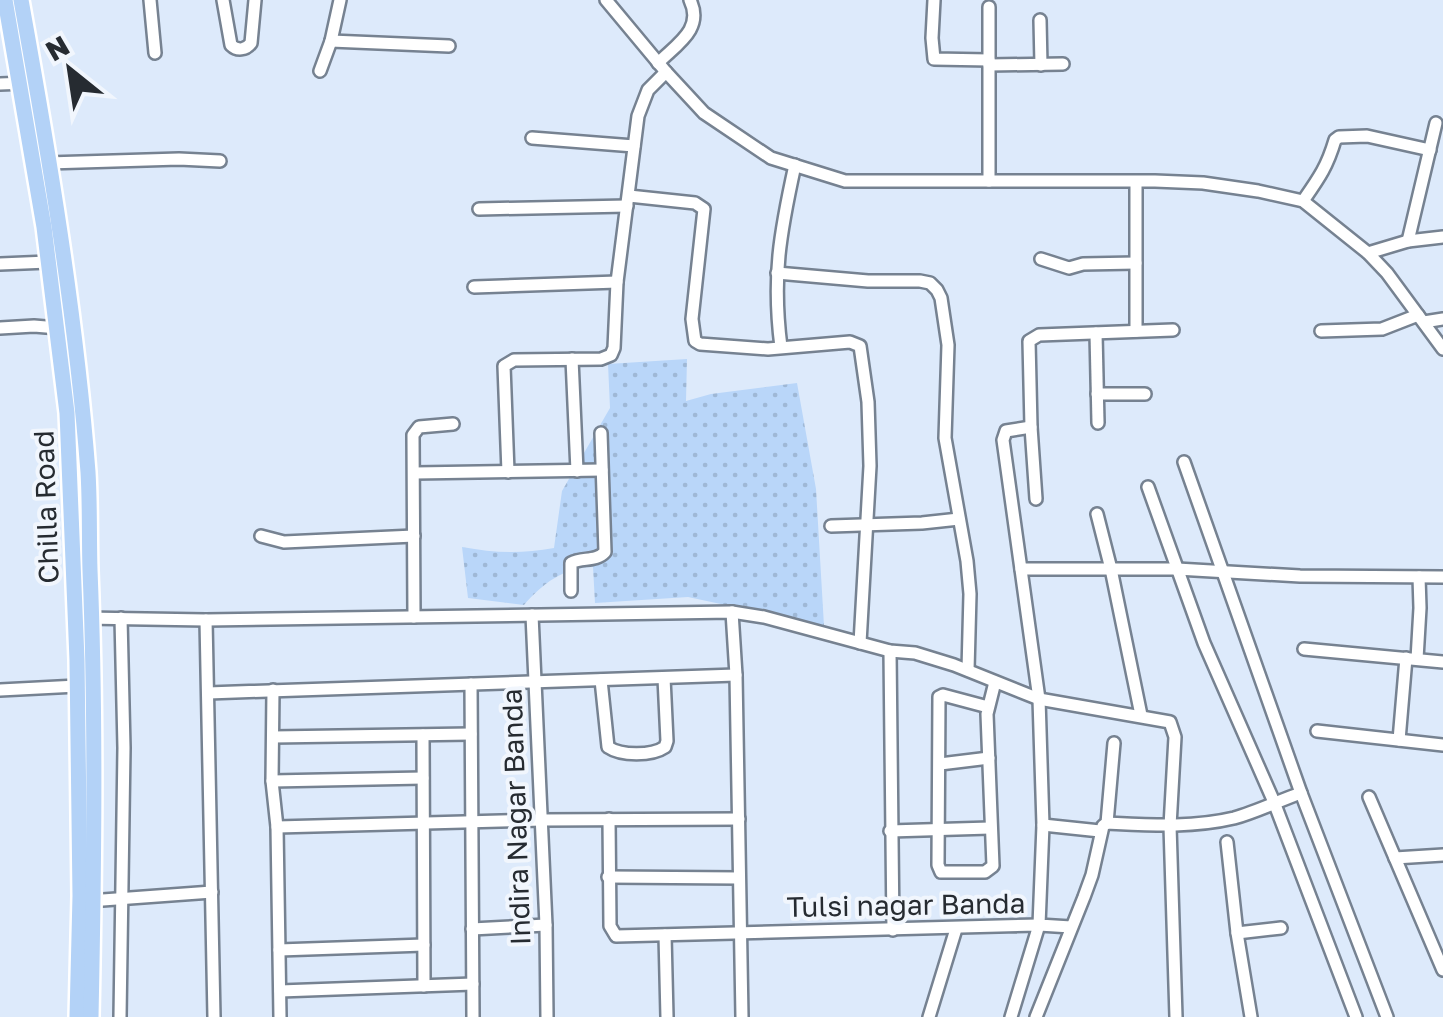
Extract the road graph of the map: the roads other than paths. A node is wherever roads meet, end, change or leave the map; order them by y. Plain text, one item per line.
1 (6, 0) edge
2 (22, 0) edge
3 (150, 0) edge
4 (223, 0) edge
5 (255, 0) edge
6 (340, 0) edge
7 (606, 0) edge
8 (690, 0) edge
9 (934, 0) edge
10 (989, 7) dead end
11 (1040, 20) dead end
12 (330, 41) junction
13 (449, 46) dead end
14 (155, 53) dead end
15 (989, 62) junction
16 (1063, 64) dead end
17 (1041, 65) junction
18 (662, 68) junction
19 (320, 71) dead end
20 (27, 83) junction
21 (0, 84) edge
22 (1436, 123) dead end
23 (532, 138) dead end
24 (634, 146) junction
25 (1430, 150) junction
26 (220, 161) dead end
27 (48, 163) junction
28 (796, 166) junction
29 (989, 182) junction
30 (1136, 182) junction
31 (628, 201) junction
32 (1303, 201) junction
33 (479, 209) dead end
34 (1443, 237) edge
35 (1408, 241) junction
36 (1368, 253) junction
37 (1042, 259) dead end
38 (48, 262) junction
39 (1136, 263) junction
40 (0, 264) edge
41 (777, 273) junction
42 (617, 282) junction
43 (474, 287) dead end
44 (62, 304) junction
45 (1421, 318) junction
46 (1443, 320) edge
47 (0, 328) edge
48 (58, 328) junction
49 (1173, 330) dead end
50 (1136, 331) junction
51 (1320, 331) dead end
52 (1096, 333) junction
53 (782, 347) junction
54 (1443, 349) edge
55 (572, 360) junction
56 (1097, 394) junction
57 (1144, 394) dead end
58 (1098, 423) dead end
59 (454, 424) dead end
60 (1031, 427) junction
61 (600, 433) dead end
62 (1184, 462) dead end
63 (602, 470) junction
64 (577, 471) junction
65 (508, 472) junction
66 (415, 473) junction
67 (1148, 487) dead end
68 (1036, 499) dead end
69 (1097, 514) dead end
70 (959, 519) junction
71 (867, 524) junction
72 (832, 526) dead end
73 (260, 536) dead end
74 (414, 536) junction
75 (1177, 569) junction
76 (1021, 570) junction
77 (1111, 570) junction
78 (1222, 573) junction
79 (1443, 576) edge
80 (1419, 577) junction
81 (571, 591) dead end
82 (732, 612) junction
83 (532, 615) junction
84 (414, 617) junction
85 (84, 618) junction
86 (121, 618) junction
87 (206, 620) junction
88 (860, 643) junction
89 (1304, 649) dead end
90 (890, 651) junction
91 (1412, 659) junction
92 (1443, 662) edge
93 (968, 670) junction
94 (736, 675) junction
95 (664, 678) junction
96 (601, 680) junction
97 (536, 682) junction
98 (995, 682) junction
99 (471, 684) junction
100 (76, 686) junction
101 (0, 690) edge
102 (273, 690) junction
103 (208, 693) junction
104 (1038, 700) junction
105 (988, 707) junction
106 (1141, 716) junction
107 (1318, 731) dead end
108 (471, 734) junction
109 (423, 736) junction
110 (273, 737) junction
111 (1399, 740) junction
112 (1114, 743) dead end
113 (1443, 745) edge
114 (989, 758) junction
115 (940, 764) junction
116 (423, 778) junction
117 (272, 781) junction
118 (1300, 793) junction
119 (1369, 798) dead end
120 (1274, 802) junction
121 (740, 819) junction
122 (542, 820) junction
123 (609, 820) junction
124 (474, 821) junction
125 (424, 822) junction
126 (1043, 825) junction
127 (1170, 826) junction
128 (277, 827) junction
129 (1104, 827) junction
130 (990, 828) junction
131 (938, 830) junction
132 (890, 831) junction
133 (1227, 842) dead end
134 (1443, 855) edge
135 (1395, 858) junction
136 (608, 877) junction
137 (739, 878) junction
138 (212, 892) junction
139 (122, 900) junction
140 (87, 901) junction
141 (546, 925) junction
142 (1039, 926) junction
143 (1071, 928) junction
144 (1281, 928) dead end
145 (956, 929) junction
146 (472, 930) junction
147 (892, 930) junction
148 (740, 933) junction
149 (1237, 933) junction
150 (664, 935) junction
151 (424, 945) junction
152 (279, 950) junction
153 (1443, 970) edge
154 (473, 984) junction
155 (424, 986) junction
156 (85, 991) junction
157 (280, 991) junction
158 (77, 1017) edge
159 (91, 1017) edge
160 (120, 1017) edge
161 (214, 1017) edge
162 (280, 1017) edge
163 (474, 1017) edge
164 (547, 1017) edge
165 (667, 1017) edge
166 (742, 1017) edge
167 (929, 1017) edge
168 (1011, 1017) edge
169 (1036, 1017) edge
170 (1176, 1017) edge
171 (1251, 1017) edge
172 (1356, 1017) edge
173 (1387, 1017) edge

1 - 20 main road, Chilla Road
2 - 20 main road
3 - 14 street
4 - 5 street
6 - 12 street
7 - 18 street
8 - 18 street
9 - 15 street
10 - 15 street
11 - 17 street
12 - 13 street
12 - 19 street
15 - 17 street
15 - 29 street
16 - 17 street
18 - 24 street
18 - 28 street
20 - 21 street
20 - 27 main road
20 - 38 main road, Chilla Road
22 - 25 street
23 - 24 street
24 - 31 street
25 - 32 street
25 - 35 street
26 - 27 street
27 - 44 main road
28 - 29 street
28 - 41 street
29 - 30 street
30 - 32 street
30 - 39 street
31 - 33 street
31 - 42 street
31 - 53 street
32 - 36 street
34 - 35 street
35 - 36 street
36 - 45 street
37 - 39 street
38 - 40 street
38 - 44 main road, Chilla Road
39 - 50 street
41 - 53 street
41 - 70 street
42 - 43 street
42 - 55 street
44 - 48 main road, Chilla Road
44 - 85 main road
45 - 46 street
45 - 51 street
45 - 54 street
47 - 48 street
48 - 85 main road, Chilla Road
49 - 50 street
50 - 52 street
52 - 56 street
52 - 60 street
53 - 71 street
55 - 64 street
55 - 65 street
56 - 57 street
56 - 58 street
59 - 66 street
60 - 68 street
60 - 76 street
61 - 63 street
62 - 78 street
63 - 64 street
63 - 81 street
64 - 65 street
65 - 66 street
66 - 74 street
67 - 75 street
69 - 77 street
70 - 71 street
70 - 93 street
71 - 72 street
71 - 88 street
73 - 74 street
74 - 84 street
75 - 77 street
75 - 78 street
75 - 120 street
76 - 77 street
76 - 104 street
77 - 106 street
78 - 80 street
78 - 118 street
79 - 80 street
80 - 91 street
82 - 83 street
82 - 88 street
82 - 94 street
83 - 84 street
83 - 97 street, Indira Nagar Banda
84 - 87 street
85 - 86 street
85 - 100 main road, Chilla Road
85 - 140 main road
86 - 87 street
86 - 139 street
87 - 103 street
88 - 90 street
89 - 91 street
90 - 93 street
90 - 132 street
91 - 92 street
91 - 111 street
93 - 98 street
94 - 95 street
94 - 121 street
95 - 96 street
95 - 96 street
96 - 97 street
97 - 99 street
97 - 122 street, Indira Nagar Banda
98 - 104 street
98 - 105 street
99 - 102 street
99 - 108 street
100 - 101 street
100 - 140 main road, Chilla Road
102 - 103 street
102 - 110 street
103 - 138 street
104 - 106 street
104 - 126 street
105 - 114 street
105 - 115 street
106 - 127 street
107 - 111 street
108 - 109 street
108 - 124 street
109 - 110 street
109 - 116 street
110 - 117 street
111 - 113 street
112 - 129 street
114 - 115 street
114 - 130 street
115 - 131 street
116 - 117 street
116 - 125 street
117 - 128 street
118 - 120 street
118 - 173 street
119 - 135 street
120 - 127 street
120 - 172 street
121 - 123 street
121 - 137 street
122 - 123 street
122 - 124 street
122 - 141 street, Indira Nagar Banda
123 - 136 street
124 - 125 street
124 - 146 street
125 - 128 street
125 - 151 street
126 - 129 street
126 - 142 street
127 - 129 street
127 - 170 street
128 - 152 street
129 - 143 street
130 - 131 street
130 - 131 street
131 - 132 street
132 - 147 street
133 - 149 street
134 - 135 street
135 - 153 street
136 - 137 street
136 - 150 street, Tulsi nagar Banda
137 - 148 street
138 - 139 street
138 - 161 street
139 - 140 street
139 - 160 street
140 - 156 main road, Chilla Road
141 - 146 street
141 - 164 street, Indira Nagar Banda
142 - 143 street
142 - 145 street, Tulsi nagar Banda
142 - 168 street, Tulsi nagar Banda
143 - 169 street
144 - 149 street
145 - 147 street, Tulsi nagar Banda
145 - 167 street
146 - 154 street
147 - 148 street, Tulsi nagar Banda
148 - 150 street, Tulsi nagar Banda
148 - 166 street
149 - 171 street
150 - 165 street
151 - 152 street
151 - 155 street
152 - 157 street
154 - 155 street
154 - 163 street
155 - 157 street
156 - 158 main road, Chilla Road
156 - 159 main road
157 - 162 street

